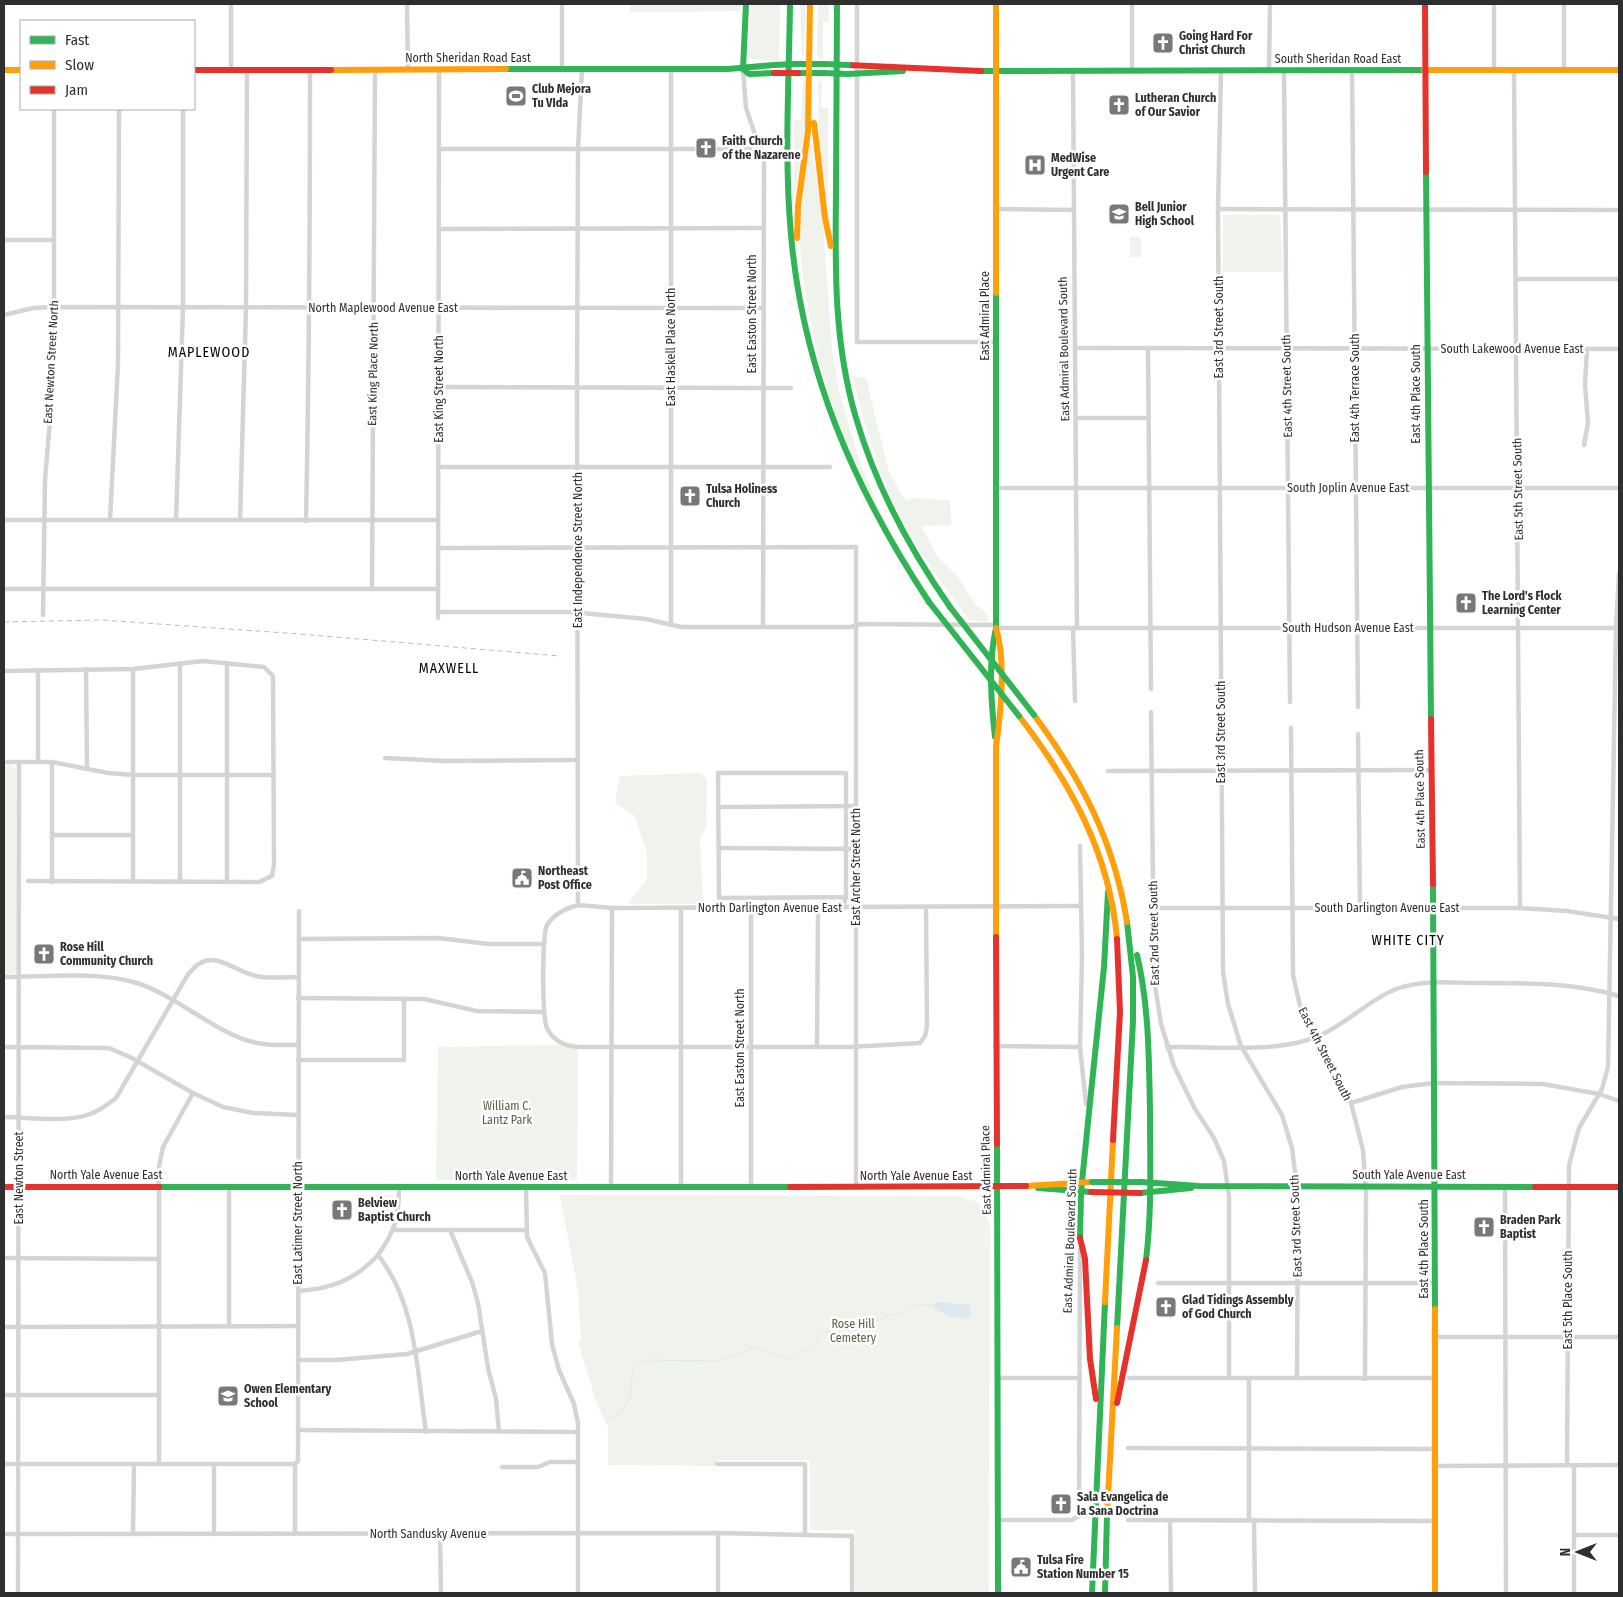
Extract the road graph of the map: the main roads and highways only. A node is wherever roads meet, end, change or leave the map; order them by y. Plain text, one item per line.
1 (746, 4) edge
2 (790, 4) edge
3 (810, 4) edge
4 (815, 4) edge
5 (837, 4) edge
6 (996, 4) edge
7 (1425, 4) edge
8 (812, 64) junction
9 (743, 69) junction
10 (912, 69) junction
11 (4, 70) edge
12 (20, 70) edge
13 (195, 70) edge
14 (997, 70) junction
15 (1425, 70) junction
16 (1619, 70) edge
17 (811, 73) junction
18 (835, 261) junction
19 (796, 281) junction
20 (1108, 882) junction
21 (1129, 920) junction
22 (1082, 1182) junction
23 (1151, 1182) junction
24 (4, 1186) edge
25 (1200, 1186) junction
26 (998, 1187) junction
27 (1017, 1187) joint
28 (1034, 1187) junction
29 (1435, 1187) junction
30 (1619, 1187) edge
31 (1081, 1192) junction
32 (1151, 1192) junction
33 (1099, 1416) junction
34 (1111, 1425) junction
35 (998, 1593) edge
36 (1092, 1593) edge
37 (1105, 1593) edge
38 (1435, 1593) edge

1 - 9 main road, East Easton Street North
2 - 19 main road
3 - 8 main road
4 - 8 main road
5 - 18 main road
6 - 14 main road, East Admiral Place
7 - 15 main road, East 4th Place South
8 - 9 main road, North Sheridan Road East, bridge
8 - 10 main road, North Sheridan Road East, bridge
8 - 17 main road
9 - 13 main road, North Sheridan Road East
9 - 17 main road, North Sheridan Road East, bridge
10 - 14 main road, North Sheridan Road East
10 - 17 main road, North Sheridan Road East, bridge
11 - 12 main road
14 - 15 main road, South Sheridan Road East
14 - 26 main road, East Admiral Place
15 - 16 main road, South Sheridan Road East
15 - 29 main road, East 4th Place South
17 - 18 main road
17 - 19 main road
18 - 21 main road, bridge
19 - 20 main road, bridge
20 - 22 main road, East Admiral Boulevard South
20 - 33 main road
21 - 23 main road
21 - 34 main road
22 - 23 main road, South Yale Avenue East, bridge
22 - 28 main road, South Yale Avenue East
22 - 31 main road, East Admiral Boulevard South
23 - 25 main road, South Yale Avenue East
23 - 32 main road
24 - 26 main road, North Yale Avenue East
25 - 29 main road, South Yale Avenue East
25 - 32 main road, South Yale Avenue East
26 - 27 main road, North Yale Avenue East
26 - 35 main road, East Admiral Place
27 - 28 main road, South Yale Avenue East
28 - 31 main road, South Yale Avenue East
29 - 30 main road, South Yale Avenue East
29 - 38 main road, East 4th Place South
31 - 32 main road, South Yale Avenue East, bridge
31 - 33 main road, East Admiral Boulevard South
32 - 34 main road
33 - 36 main road
34 - 37 main road

